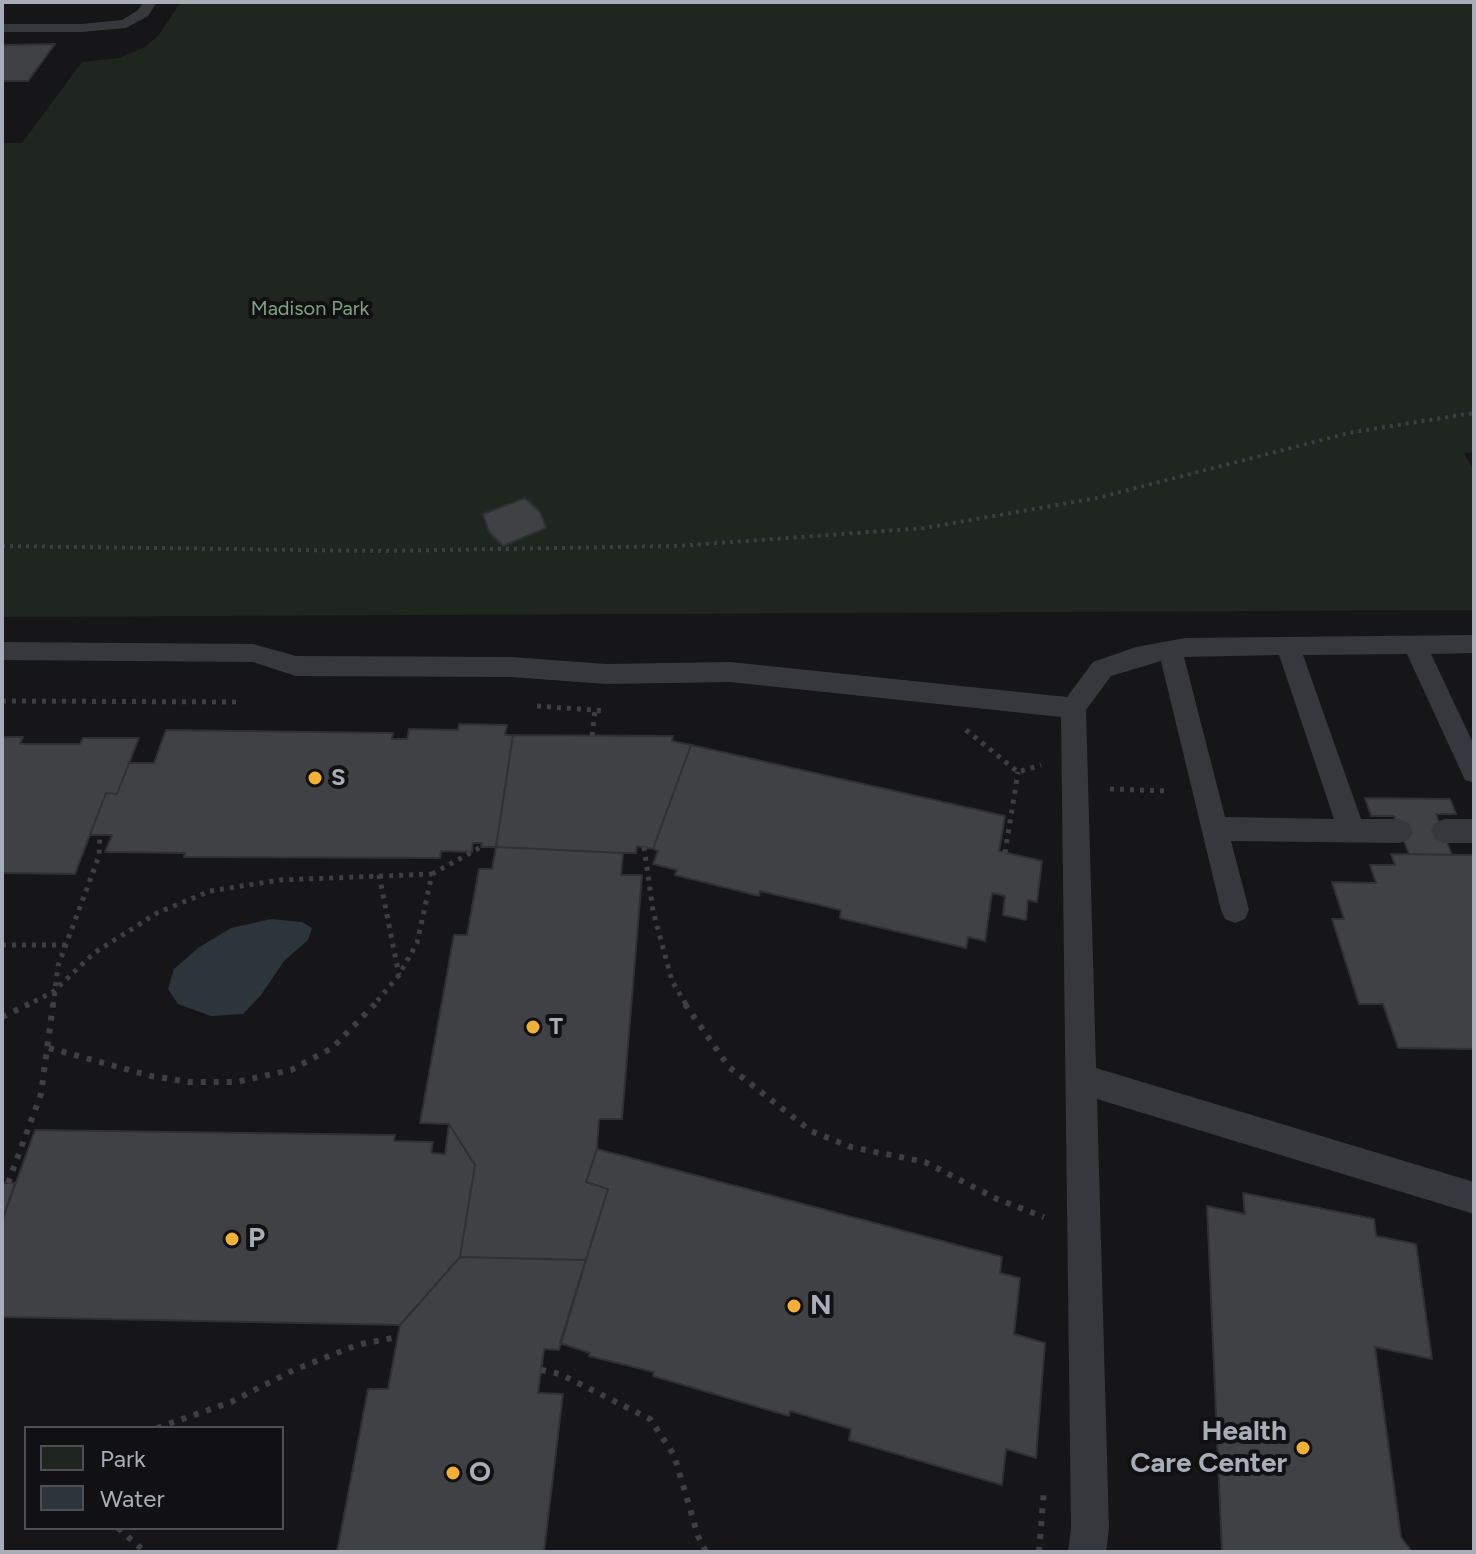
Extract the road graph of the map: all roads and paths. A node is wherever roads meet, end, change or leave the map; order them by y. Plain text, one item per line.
1 (150, 2) edge
2 (2, 28) edge
3 (1474, 413) edge
4 (2, 546) edge
5 (1414, 644) junction
6 (1474, 644) edge
7 (1288, 646) junction
8 (1170, 650) junction
9 (2, 651) edge
10 (2, 701) edge
11 (242, 702) dead end
12 (531, 705) dead end
13 (1073, 708) junction
14 (595, 711) junction
15 (609, 711) dead end
16 (965, 729) dead end
17 (592, 736) dead end
18 (1018, 772) junction
19 (1474, 772) edge
20 (1047, 778) dead end
21 (1102, 788) dead end
22 (1143, 791) dead end
23 (1215, 829) junction
24 (1351, 830) junction
25 (1400, 831) dead end
26 (1444, 831) dead end
27 (1474, 831) edge
28 (100, 835) dead end
29 (481, 847) dead end
30 (644, 847) dead end
31 (1005, 853) dead end
32 (432, 874) junction
33 (379, 875) junction
34 (1235, 910) dead end
35 (2, 945) edge
36 (66, 945) junction
37 (399, 975) junction
38 (53, 992) junction
39 (2, 1017) edge
40 (49, 1048) junction
41 (1079, 1078) junction
42 (8, 1183) dead end
43 (1474, 1198) edge
44 (1044, 1217) dead end
45 (397, 1337) dead end
46 (541, 1370) dead end
47 (163, 1426) edge
48 (120, 1530) edge
49 (145, 1552) edge
50 (706, 1552) edge
51 (1087, 1552) edge

1 - 2 lane
3 - 4 path
5 - 6 lane
5 - 7 lane
5 - 19 lane
7 - 8 lane
7 - 24 lane
8 - 13 lane
8 - 23 lane
9 - 13 lane
10 - 11 path
12 - 14 path
13 - 41 lane
14 - 15 path
14 - 17 path
16 - 18 path
18 - 20 path
18 - 31 path
21 - 22 path
23 - 24 lane
23 - 34 lane
24 - 25 lane
26 - 27 lane
28 - 36 path
29 - 32 path
30 - 44 path
32 - 33 path
32 - 37 path
33 - 37 path
33 - 38 path
35 - 36 path
36 - 38 path
37 - 40 path
38 - 39 path
38 - 40 path
40 - 42 path
41 - 43 lane
41 - 51 lane
45 - 47 path
46 - 50 path
48 - 49 path

